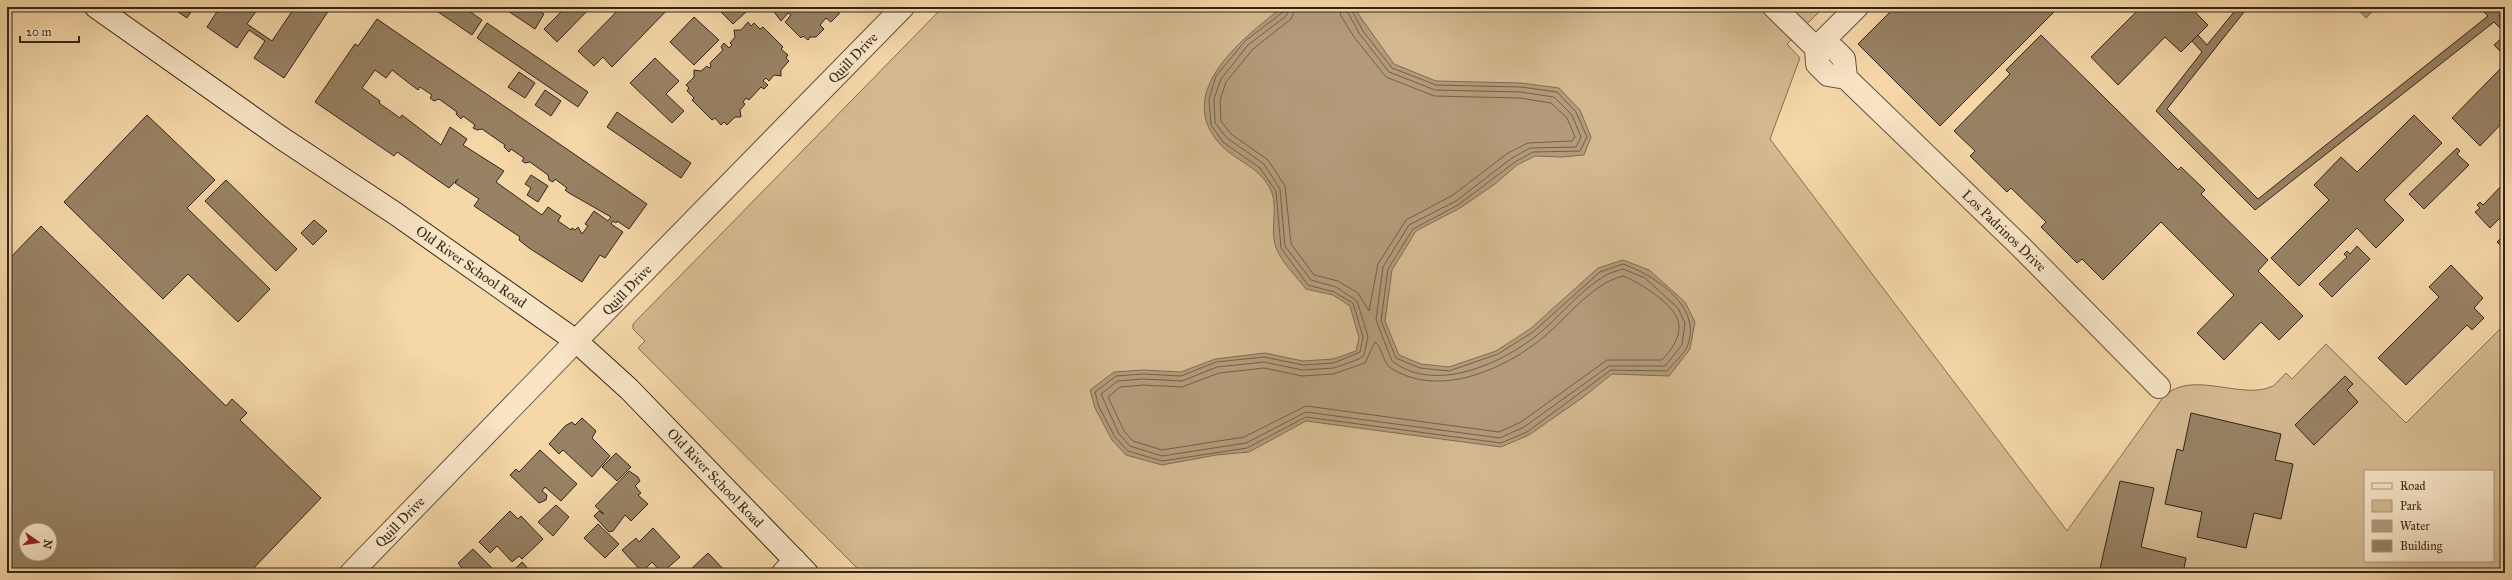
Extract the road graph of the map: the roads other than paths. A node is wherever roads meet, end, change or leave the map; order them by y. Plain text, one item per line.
1 (903, 7) edge
2 (1774, 7) edge
3 (1857, 7) edge
4 (109, 11) edge
5 (1816, 48) junction
6 (576, 341) junction
7 (2159, 387) dead end
8 (795, 569) edge
9 (351, 573) edge

1 - 6 street, Quill Drive
2 - 5 street
3 - 5 street
4 - 6 street, Old River School Road
5 - 7 street, Los Padrinos Drive
6 - 8 street, Old River School Road
6 - 9 street, Quill Drive

